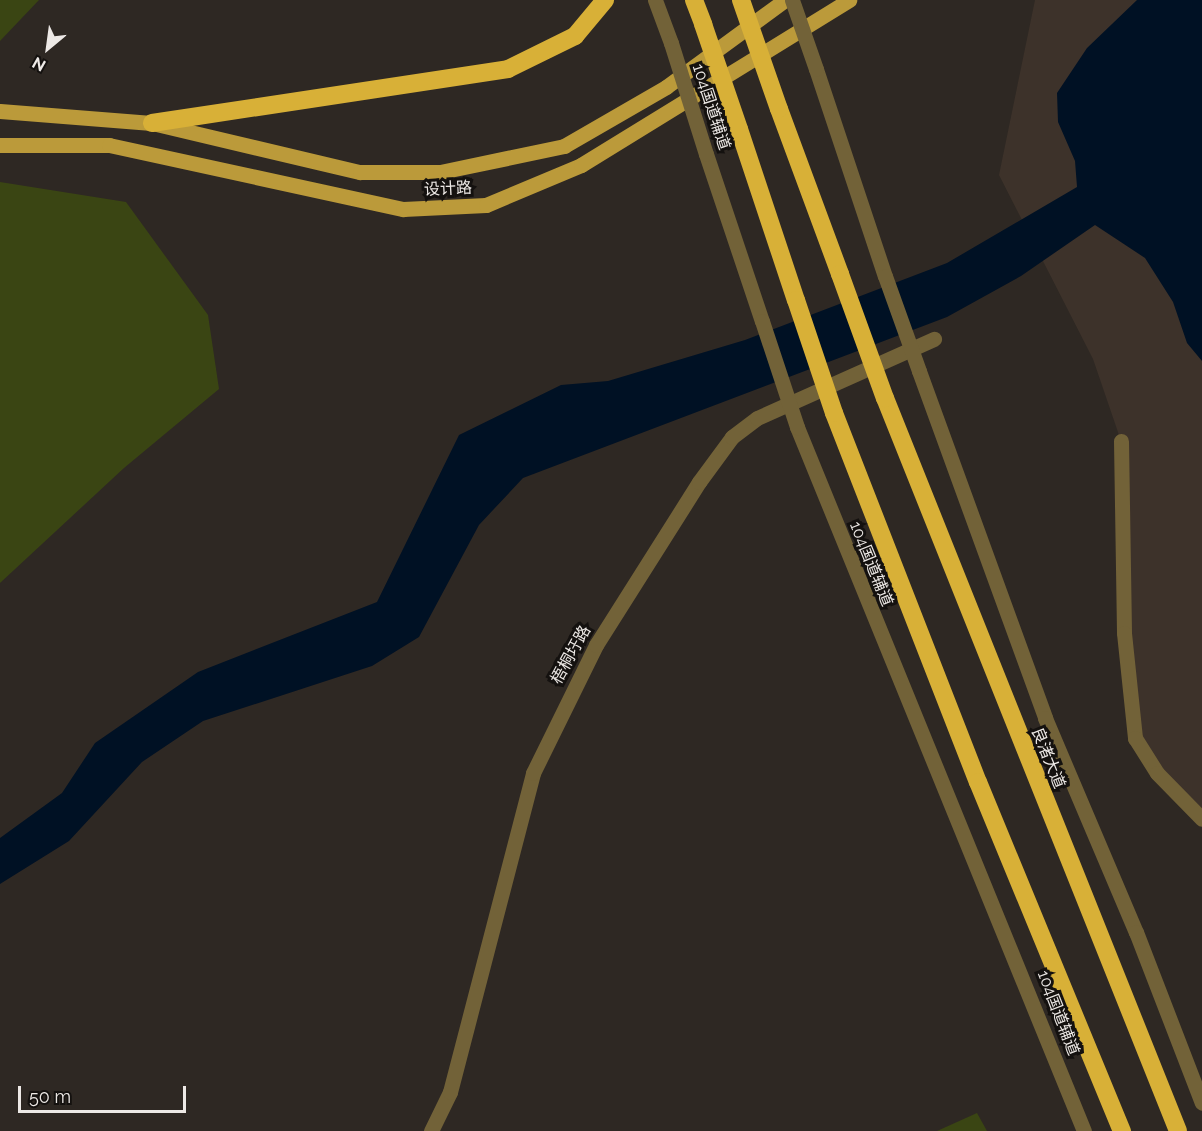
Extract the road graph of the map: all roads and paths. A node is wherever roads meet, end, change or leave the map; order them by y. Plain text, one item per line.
1 (605, 0) edge
2 (655, 0) edge
3 (694, 0) edge
4 (741, 0) edge
5 (784, 0) edge
6 (792, 0) edge
7 (849, 0) edge
8 (0, 111) edge
9 (152, 123) junction
10 (0, 145) edge
11 (934, 339) dead end
12 (1121, 441) dead end
13 (1202, 819) edge
14 (1202, 1103) edge
15 (431, 1131) edge
16 (1084, 1131) edge
17 (1122, 1131) edge
18 (1178, 1131) edge

1 - 9 highway
2 - 16 street, 104国道辅道, bridge
3 - 17 highway, bridge
4 - 18 highway, 良渚大道, bridge
5 - 9 main road, 设计路
6 - 14 street, bridge
7 - 10 main road, 设计路
8 - 9 main road, 设计路
11 - 15 street, 梧桐圩路
12 - 13 street

